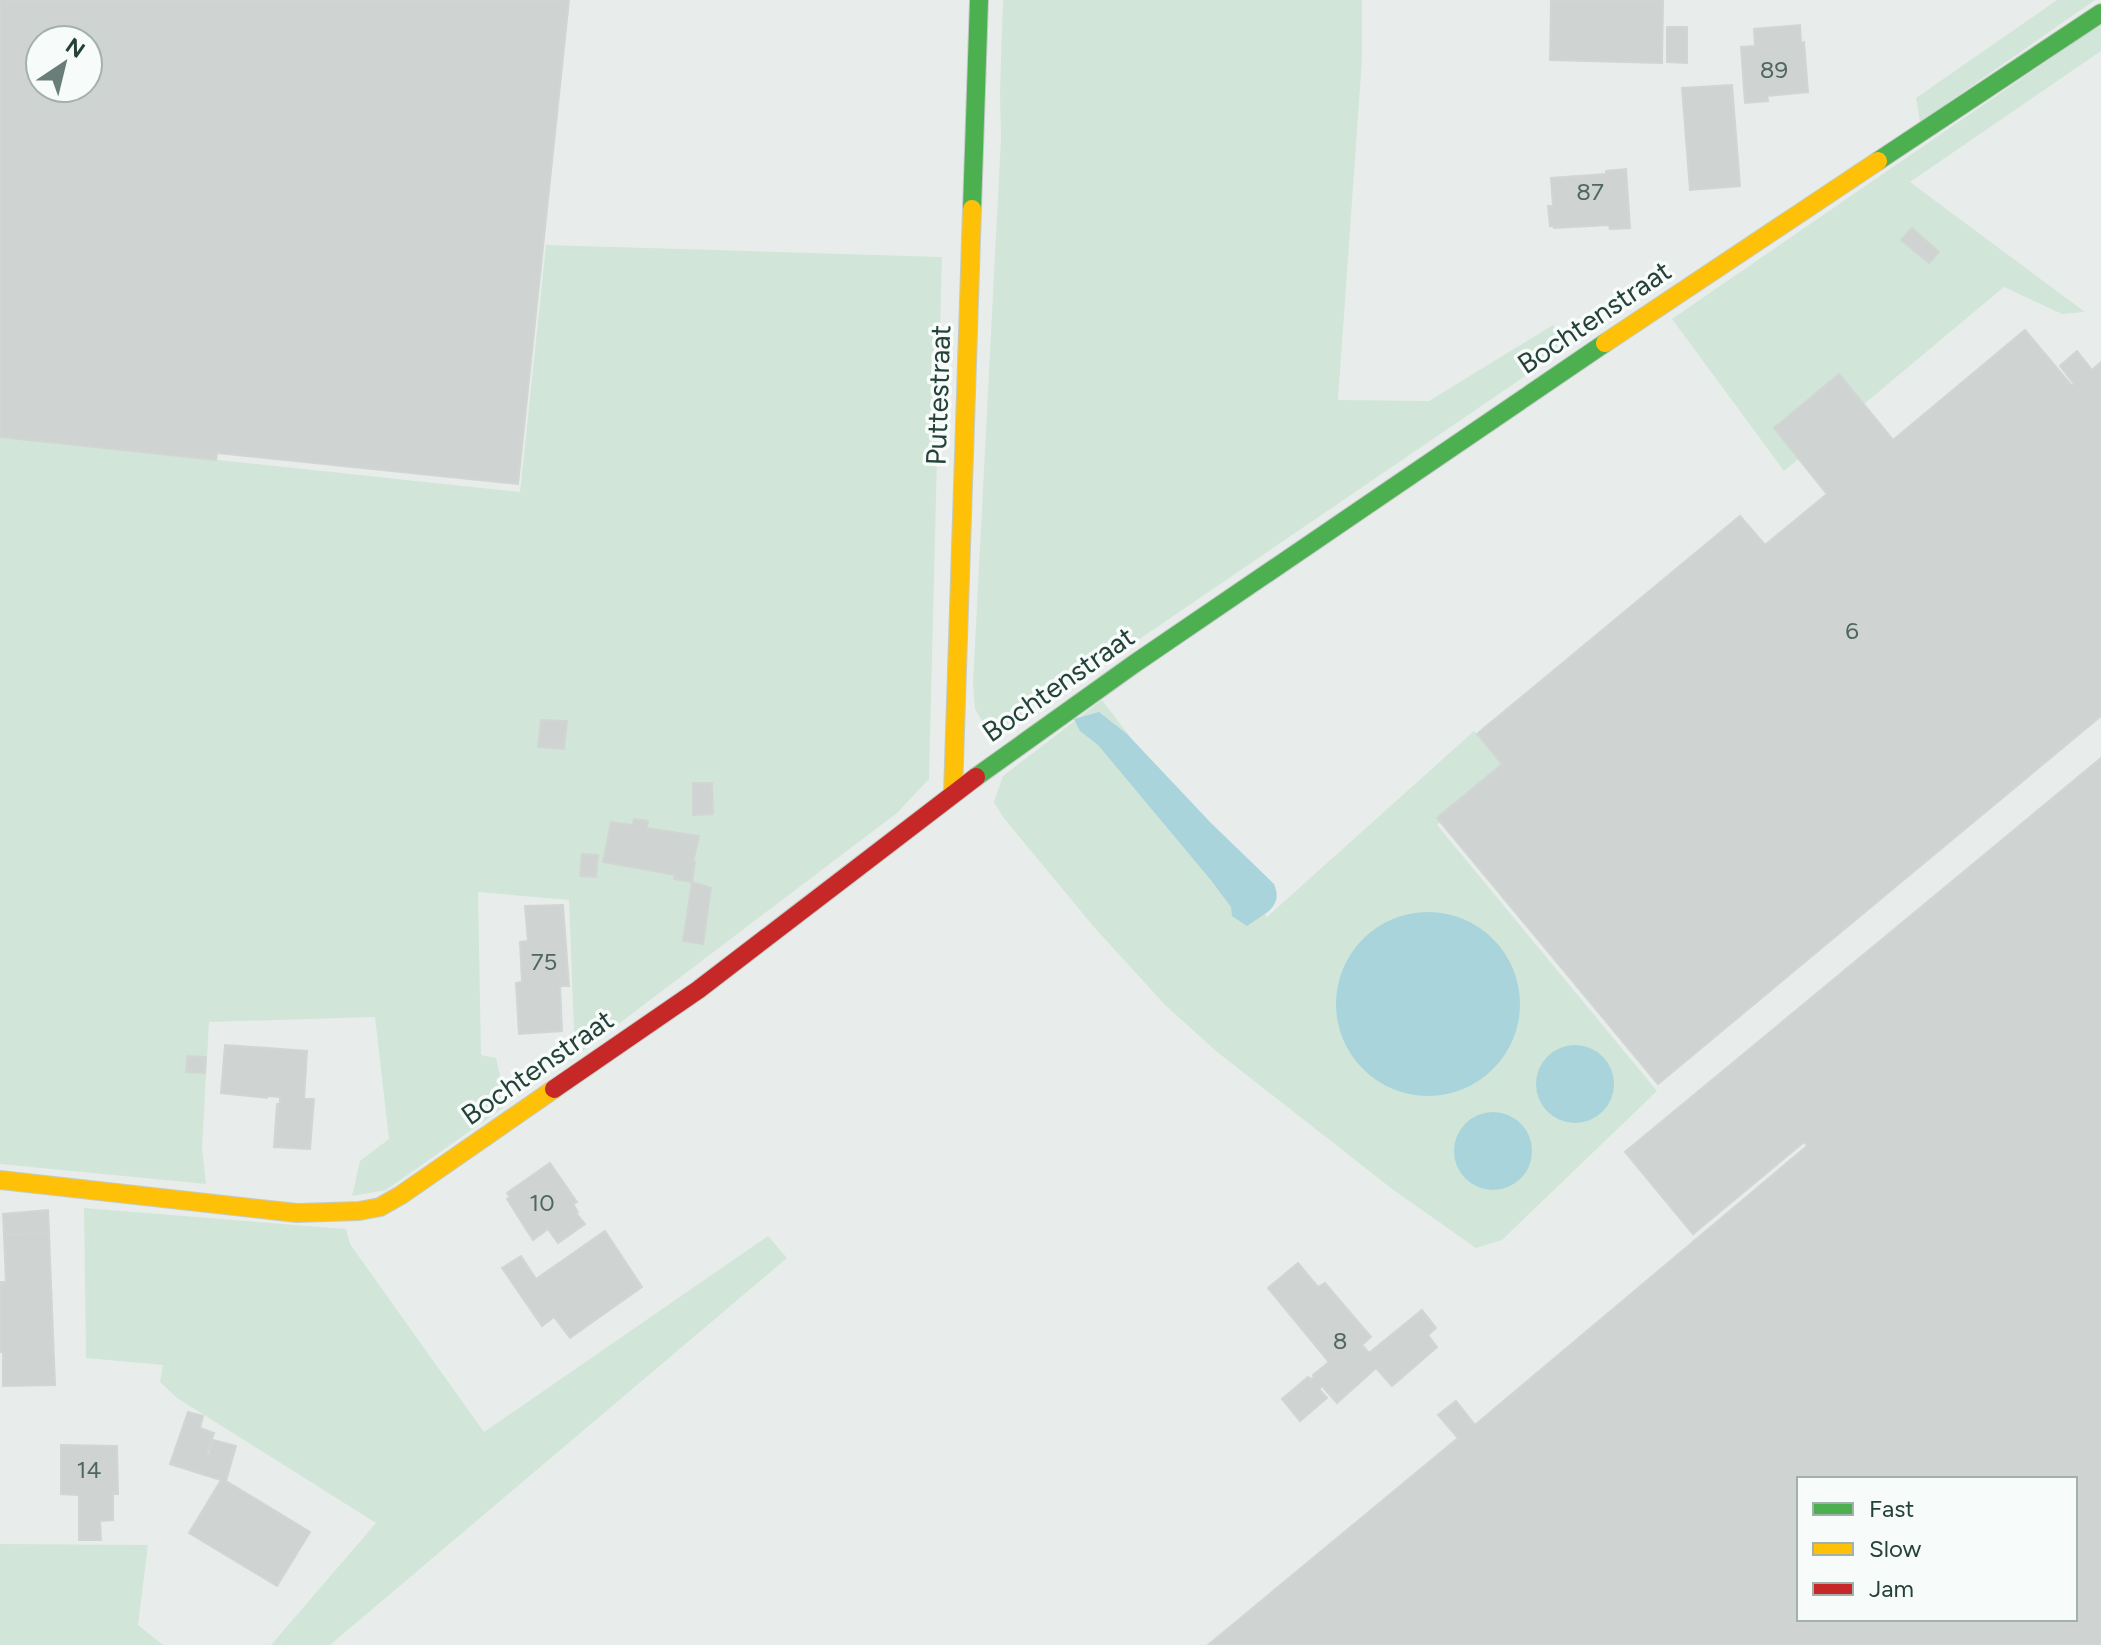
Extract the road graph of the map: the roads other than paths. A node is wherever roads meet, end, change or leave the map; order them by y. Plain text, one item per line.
1 (979, 0) edge
2 (2101, 13) edge
3 (953, 793) junction
4 (0, 1180) edge

1 - 3 street, Puttestraat
2 - 3 street, Bochtenstraat
3 - 4 street, Bochtenstraat

